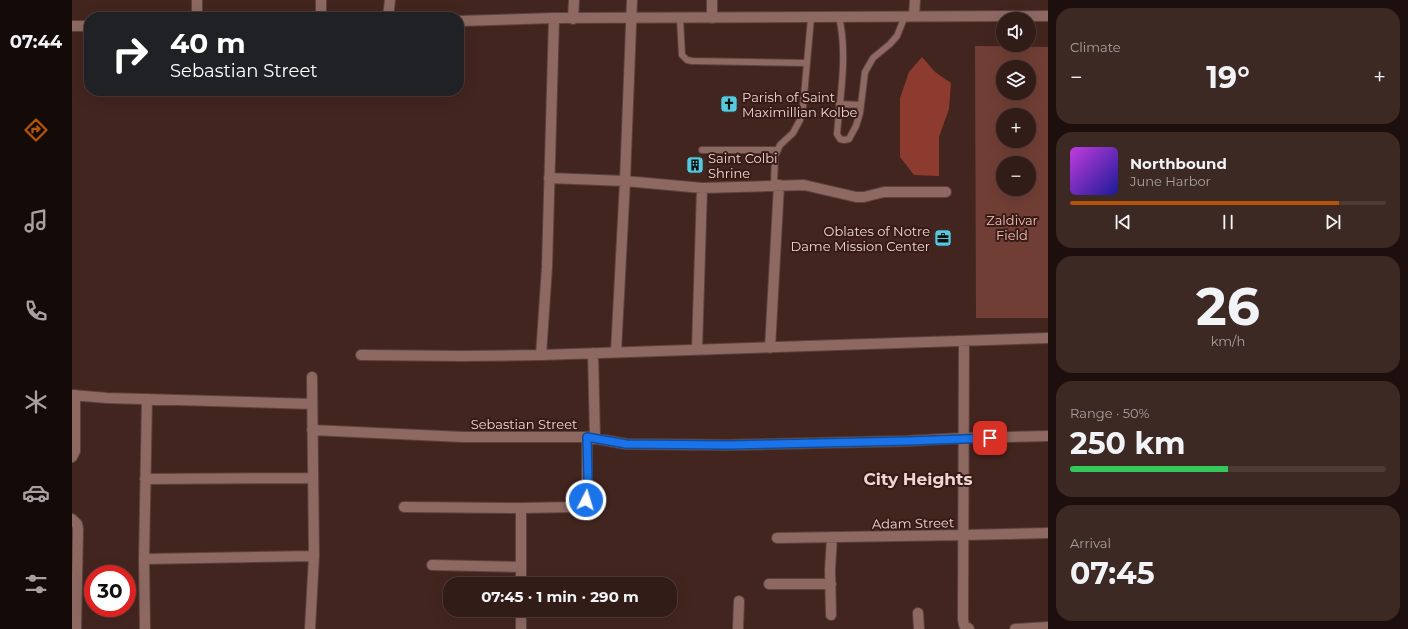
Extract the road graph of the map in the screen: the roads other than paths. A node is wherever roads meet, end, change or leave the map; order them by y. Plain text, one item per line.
1 (197, 0) edge
2 (321, 0) edge
3 (390, 0) edge
4 (574, 0) edge
5 (632, 0) edge
6 (712, 0) edge
7 (915, 0) edge
8 (198, 12) edge
9 (321, 12) edge
10 (389, 12) edge
11 (910, 16) junction
12 (1048, 16) edge
13 (839, 17) junction
14 (554, 18) junction
15 (680, 18) junction
16 (712, 18) junction
17 (811, 18) junction
18 (573, 19) junction
19 (632, 19) junction
20 (464, 21) edge
21 (72, 26) edge
22 (84, 26) edge
23 (806, 63) junction
24 (839, 104) junction
25 (861, 104) junction
26 (702, 150) dead end
27 (777, 150) junction
28 (549, 178) junction
29 (625, 181) junction
30 (777, 185) junction
31 (702, 188) junction
32 (946, 192) dead end
33 (1048, 338) edge
34 (964, 340) junction
35 (770, 348) junction
36 (697, 350) junction
37 (616, 352) junction
38 (593, 353) junction
39 (360, 355) dead end
40 (541, 355) junction
41 (312, 377) dead end
42 (74, 395) edge
43 (147, 399) junction
44 (312, 404) junction
45 (312, 430) junction
46 (1048, 436) edge
47 (591, 438) junction
48 (963, 438) junction
49 (72, 457) edge
50 (313, 478) junction
51 (145, 479) junction
52 (404, 507) dead end
53 (521, 508) junction
54 (72, 519) edge
55 (1048, 533) edge
56 (963, 535) junction
57 (832, 537) junction
58 (778, 538) dead end
59 (314, 556) junction
60 (144, 559) junction
61 (432, 565) dead end
62 (521, 567) junction
63 (521, 577) edge
64 (74, 578) edge
65 (769, 584) dead end
66 (831, 584) junction
67 (739, 601) dead end
68 (918, 613) dead end
69 (831, 615) dead end
70 (521, 617) edge
71 (1048, 627) edge
72 (76, 629) edge
73 (145, 629) edge
74 (310, 629) edge
75 (521, 629) edge
76 (738, 629) edge
77 (919, 629) edge
78 (967, 629) edge
79 (1015, 629) edge

1 - 8 street
2 - 9 street
3 - 10 street
4 - 18 street
5 - 19 street
6 - 16 street
7 - 11 street
11 - 12 street
11 - 13 street
11 - 25 lane
13 - 17 street
13 - 24 lane
14 - 18 street
14 - 20 street
14 - 28 street
15 - 16 street
15 - 19 street
15 - 23 lane
16 - 17 street
17 - 23 lane
18 - 19 street
19 - 29 street
21 - 22 street
23 - 27 lane
24 - 25 lane
24 - 25 lane
26 - 27 lane
27 - 30 lane
28 - 29 street
28 - 40 street
29 - 31 street
29 - 37 street
30 - 31 street
30 - 32 street
30 - 35 street
31 - 36 street
33 - 34 street
34 - 35 street
34 - 48 street
35 - 36 street
36 - 37 street
37 - 38 street
38 - 40 street
38 - 47 street
39 - 40 street
41 - 44 street
42 - 43 street
42 - 49 street
43 - 44 street
43 - 51 street
44 - 45 street
45 - 47 street, Sebastian Street
45 - 50 street
46 - 48 street, Sebastian Street
47 - 48 street, Sebastian Street
47 - 53 street
48 - 56 street
50 - 51 street
50 - 59 street
51 - 60 street
52 - 53 street
53 - 62 street
54 - 64 street
55 - 56 street, Adam Street
56 - 57 street, Adam Street
56 - 78 street
57 - 58 street, Adam Street
57 - 66 street
59 - 60 street
59 - 74 street
60 - 73 street
61 - 62 street
62 - 63 street
64 - 72 street
65 - 66 street
66 - 69 street
67 - 76 street
68 - 77 street
70 - 75 street
71 - 79 street

